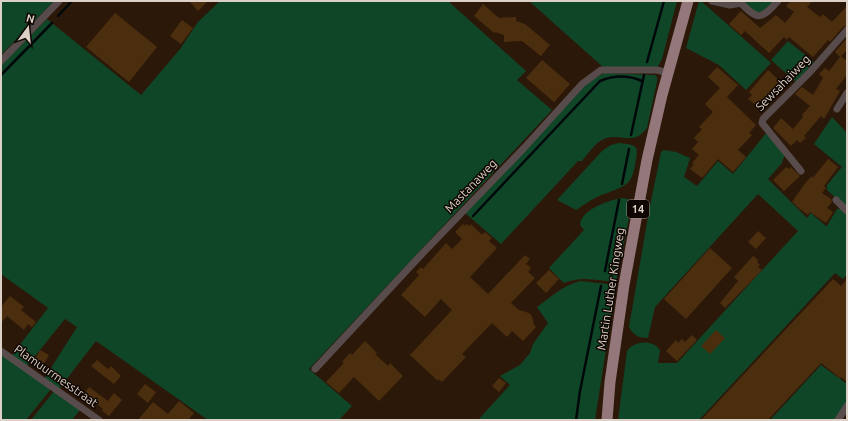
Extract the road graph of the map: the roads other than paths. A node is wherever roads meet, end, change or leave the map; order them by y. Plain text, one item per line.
1 (59, 1) edge
2 (688, 1) edge
3 (712, 1) edge
4 (778, 1) edge
5 (740, 2) edge
6 (847, 30) edge
7 (1, 61) edge
8 (668, 73) junction
9 (847, 93) edge
10 (837, 109) dead end
11 (801, 171) dead end
12 (836, 200) dead end
13 (847, 211) edge
14 (1, 351) edge
15 (315, 370) dead end
16 (847, 406) edge
17 (99, 420) edge
18 (607, 420) edge
19 (838, 420) edge

1 - 7 street
2 - 8 main road, Martin Luther Kingweg / 14
3 - 5 street
4 - 5 street
6 - 11 street, Sewsahaiweg
8 - 15 street, Mastanaweg
8 - 18 main road, Martin Luther Kingweg / 14
9 - 10 street
12 - 13 street
14 - 17 street, Plamuurmesstraat
16 - 19 street

